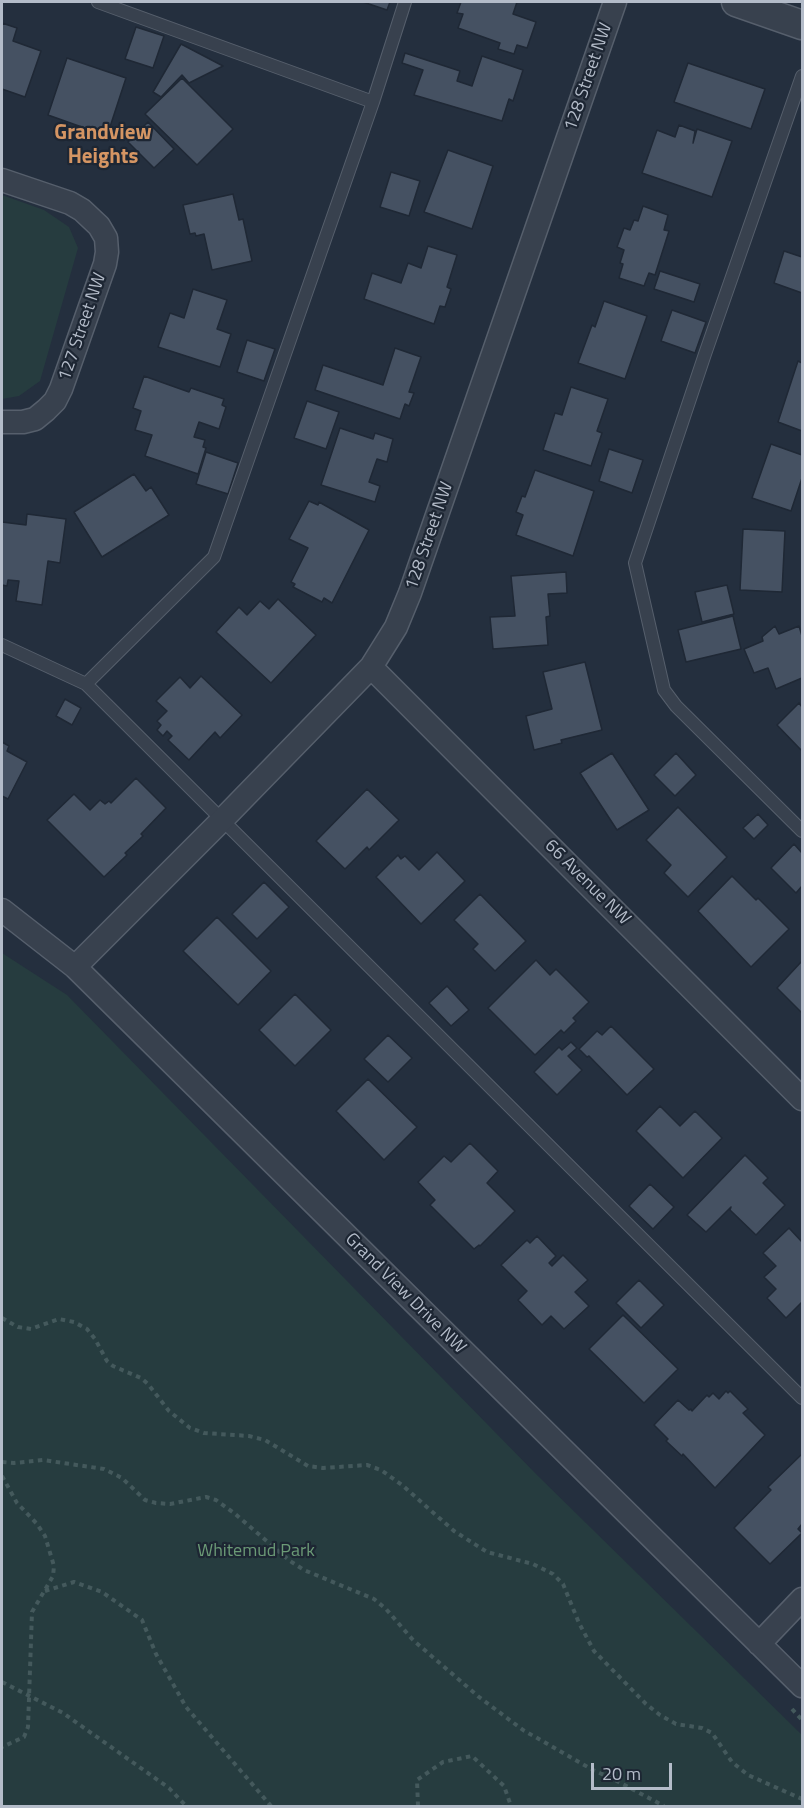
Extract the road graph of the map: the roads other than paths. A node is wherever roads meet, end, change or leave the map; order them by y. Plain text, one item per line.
1 (98, 2) edge
2 (405, 2) edge
3 (615, 2) edge
4 (736, 2) edge
5 (802, 25) edge
6 (802, 76) edge
7 (373, 102) junction
8 (2, 180) edge
9 (2, 422) edge
10 (2, 645) edge
11 (370, 667) junction
12 (86, 684) junction
13 (223, 819) junction
14 (802, 831) edge
15 (2, 910) edge
16 (75, 967) junction
17 (802, 1100) edge
18 (802, 1398) edge
19 (802, 1599) edge
20 (759, 1644) junction
21 (802, 1686) edge

1 - 7 lane
2 - 7 lane
3 - 11 street, 128 Street NW
4 - 5 street
6 - 14 lane
7 - 12 lane
8 - 9 street, 127 Street NW
10 - 12 lane
11 - 13 street, 128 Street NW
11 - 17 street, 66 Avenue NW
12 - 13 lane
13 - 16 street, 128 Street NW
13 - 18 lane
15 - 16 street, Grand View Drive NW
16 - 20 street, Grand View Drive NW
19 - 20 street
20 - 21 street, Grand View Drive NW

